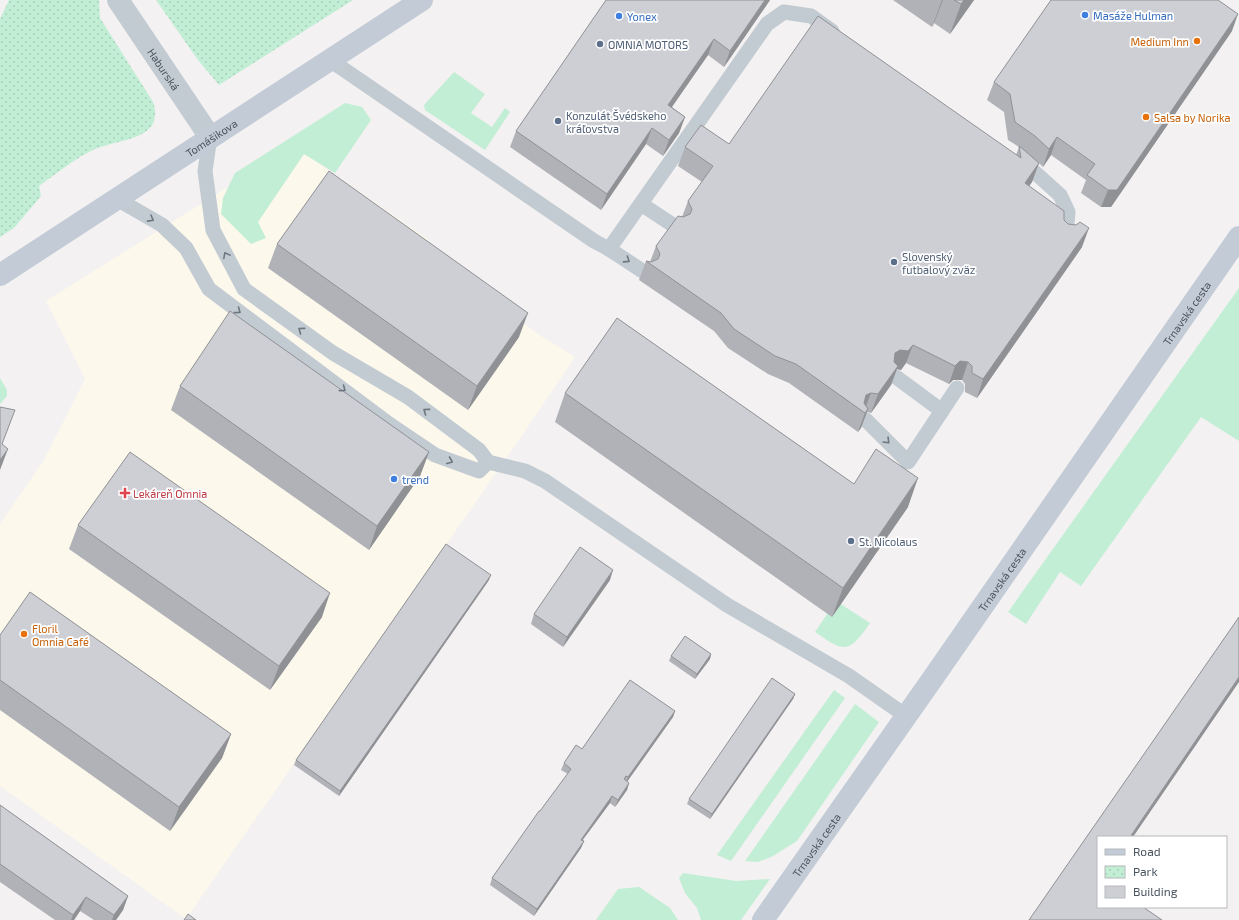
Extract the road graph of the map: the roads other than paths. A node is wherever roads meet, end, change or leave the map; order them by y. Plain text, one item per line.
1 (118, 0) edge
2 (422, 0) edge
3 (843, 38) edge
4 (330, 60) junction
5 (210, 138) junction
6 (1010, 152) edge
7 (117, 200) junction
8 (641, 204) junction
9 (676, 227) edge
10 (1066, 235) edge
11 (1239, 237) edge
12 (609, 249) junction
13 (644, 272) dead end
14 (0, 275) edge
15 (896, 377) edge
16 (958, 388) edge
17 (942, 411) junction
18 (866, 420) edge
19 (483, 467) junction
20 (906, 716) junction
21 (763, 920) edge

1 - 5 street, Haburská
2 - 4 main road, Tomášikova
3 - 8 lane
4 - 5 main road, Tomášikova
4 - 12 lane
5 - 7 main road, Tomášikova
19 -> 5 lane
6 - 10 lane
7 - 14 main road, Tomášikova
7 -> 19 lane
8 - 9 lane
8 - 12 lane
11 - 20 main road, Trnavská cesta
12 -> 13 lane
15 - 17 lane
16 - 17 lane
18 -> 17 lane
19 - 20 lane
20 - 21 main road, Trnavská cesta

